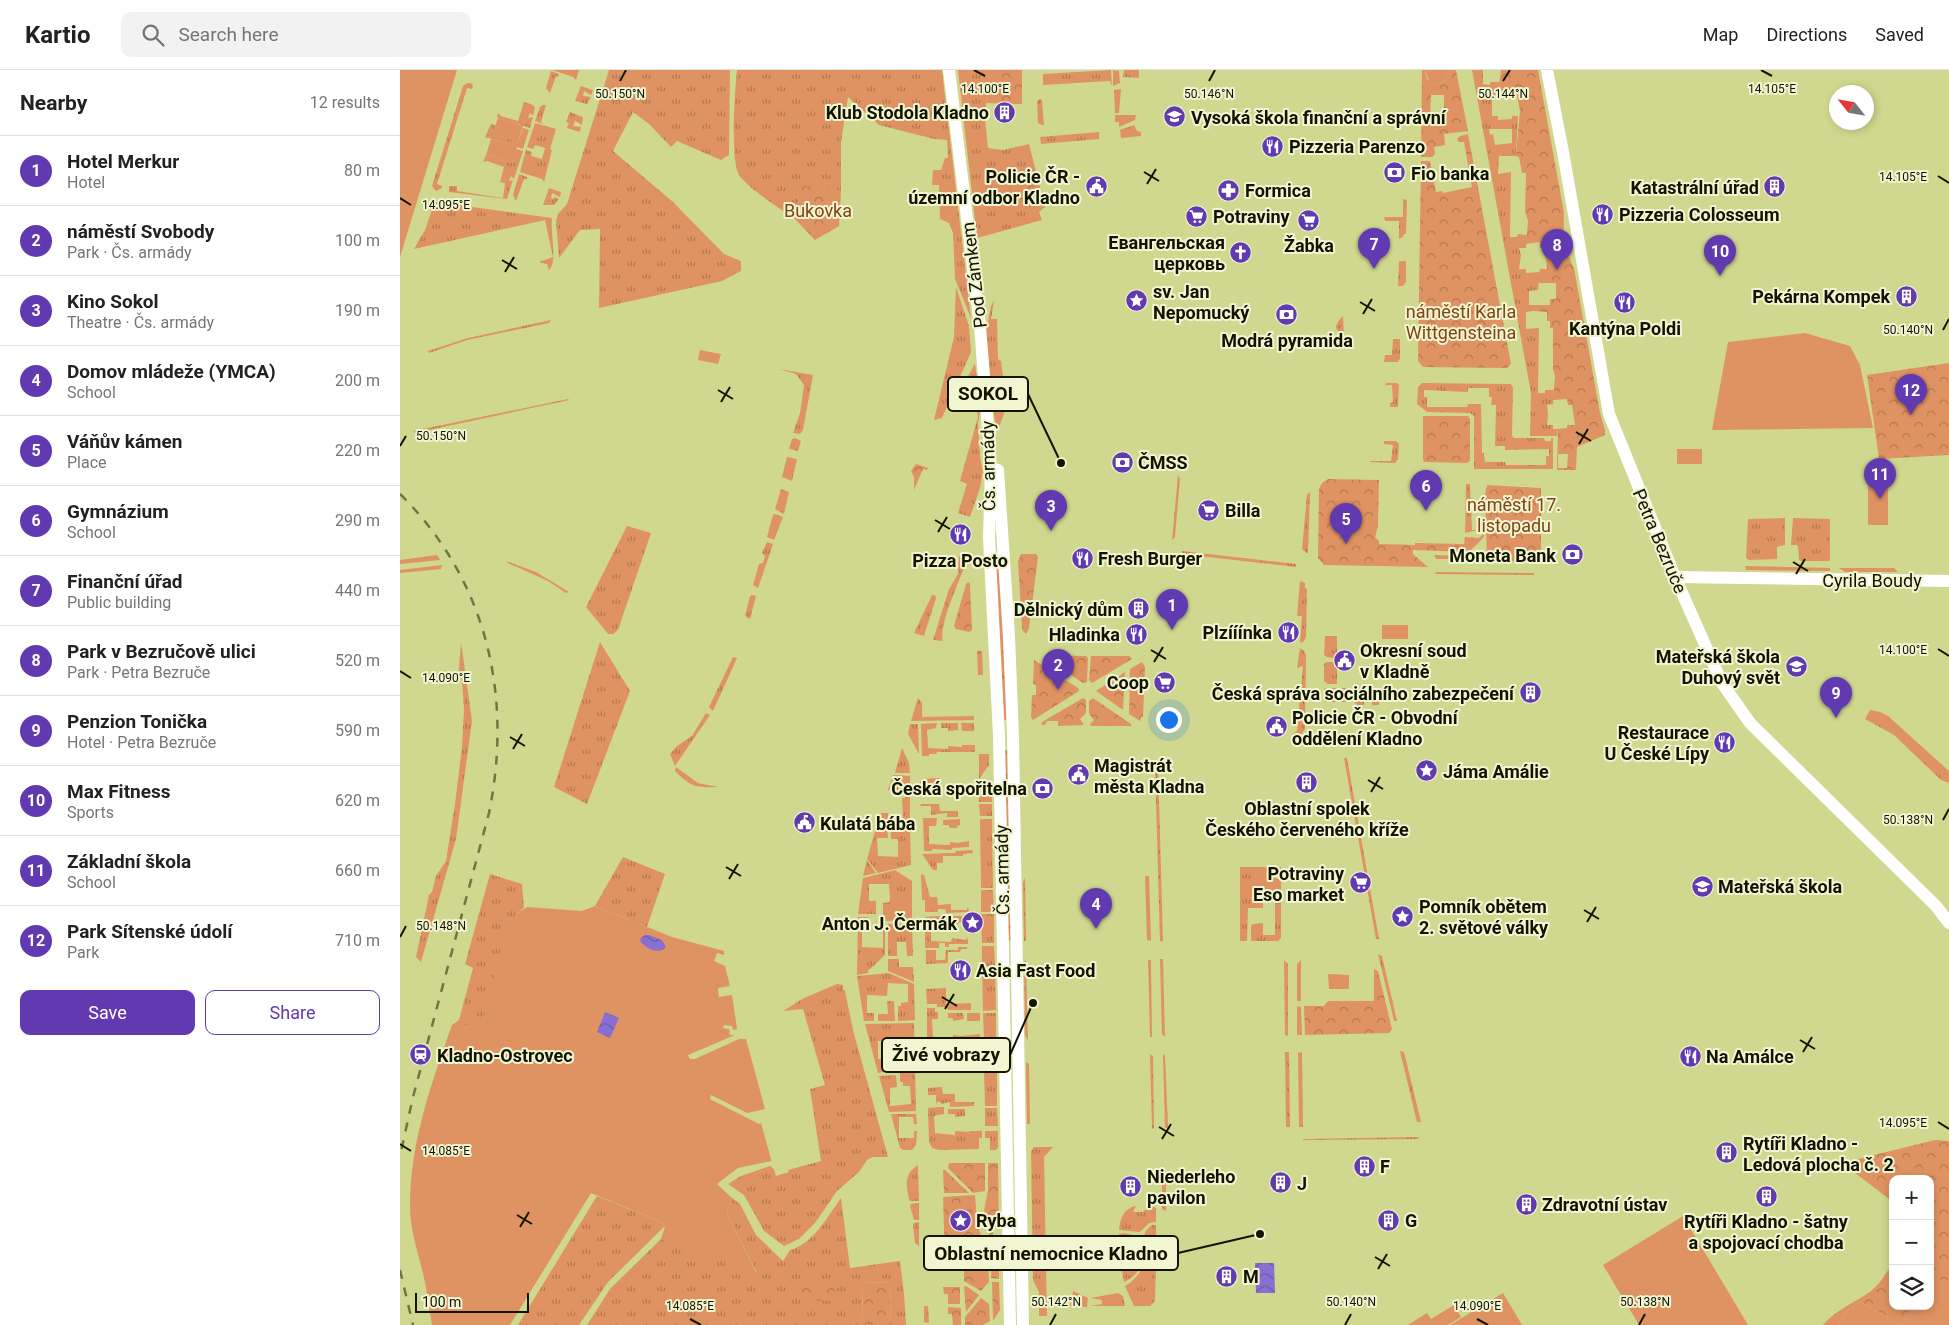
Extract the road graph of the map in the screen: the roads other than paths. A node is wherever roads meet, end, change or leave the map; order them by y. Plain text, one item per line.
1 (950, 70) edge
2 (1547, 70) edge
3 (986, 391) junction
4 (1675, 577) junction
5 (1949, 581) edge
6 (1949, 923) edge
7 (1010, 1325) edge
8 (1023, 1325) edge

1 - 3 main road, Pod Zámkem
2 - 4 main road, Petra Bezruče
3 - 7 main road, Čs. armády
3 - 8 main road, Čs. armády
4 - 5 main road, Cyrila Boudy
4 - 6 main road, Petra Bezruče

